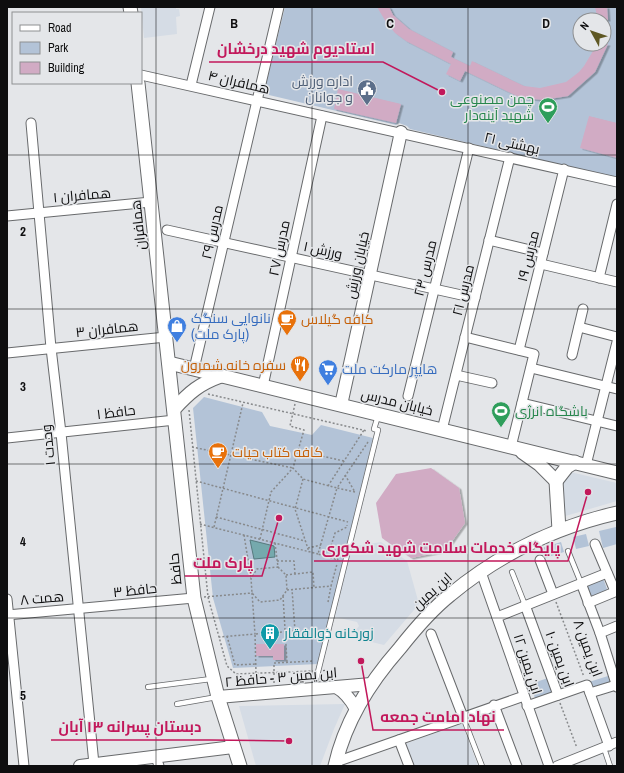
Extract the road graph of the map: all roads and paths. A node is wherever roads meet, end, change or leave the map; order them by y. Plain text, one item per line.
1 (210, 7) edge
2 (279, 7) edge
3 (142, 75) edge
4 (138, 84) edge
5 (191, 86) junction
6 (257, 101) junction
7 (322, 116) junction
8 (31, 123) dead end
9 (401, 132) junction
10 (469, 148) junction
11 (510, 157) junction
12 (564, 169) junction
13 (617, 182) edge
14 (151, 202) junction
15 (617, 204) edge
16 (39, 213) junction
17 (7, 216) edge
18 (167, 230) dead end
19 (489, 240) junction
20 (224, 242) junction
21 (543, 253) junction
22 (291, 257) junction
23 (541, 264) junction
24 (370, 275) junction
25 (599, 278) junction
26 (617, 282) edge
27 (434, 289) junction
28 (475, 298) junction
29 (583, 309) dead end
30 (579, 327) junction
31 (166, 337) junction
32 (466, 337) junction
33 (617, 337) edge
34 (617, 342) edge
35 (51, 348) junction
36 (519, 350) junction
37 (7, 353) edge
38 (572, 355) dead end
39 (615, 356) edge
40 (169, 363) junction
41 (531, 368) junction
42 (194, 369) junction
43 (456, 375) junction
44 (221, 376) junction
45 (492, 383) dead end
46 (263, 386) junction
47 (606, 386) junction
48 (617, 389) edge
49 (204, 393) dead end
50 (297, 394) junction
51 (408, 396) dead end
52 (243, 402) junction
53 (522, 403) junction
54 (341, 405) junction
55 (188, 408) dead end
56 (174, 414) junction
57 (293, 414) junction
58 (378, 414) junction
59 (597, 421) junction
60 (617, 426) edge
61 (364, 430) junction
62 (442, 430) junction
63 (370, 432) dead end
64 (61, 433) junction
65 (7, 438) edge
66 (372, 438) dead end
67 (192, 446) junction
68 (511, 447) junction
69 (298, 451) junction
70 (231, 455) junction
71 (344, 461) junction
72 (581, 464) junction
73 (293, 468) junction
74 (617, 473) edge
75 (345, 475) junction
76 (303, 479) junction
77 (196, 481) junction
78 (556, 482) junction
79 (328, 486) junction
80 (337, 488) junction
81 (223, 489) junction
82 (269, 502) junction
83 (295, 509) junction
84 (617, 513) edge
85 (216, 517) junction
86 (329, 517) junction
87 (200, 524) junction
88 (214, 527) junction
89 (262, 530) junction
90 (559, 530) junction
91 (244, 535) junction
92 (260, 539) junction
93 (306, 541) junction
94 (275, 543) junction
95 (595, 544) dead end
96 (321, 545) junction
97 (308, 548) junction
98 (568, 551) dead end
99 (309, 552) junction
100 (318, 554) junction
101 (338, 560) junction
102 (540, 560) dead end
103 (277, 562) junction
104 (278, 567) junction
105 (481, 572) junction
106 (512, 572) dead end
107 (607, 573) junction
108 (295, 574) junction
109 (286, 575) junction
110 (251, 578) junction
111 (581, 583) junction
112 (331, 586) junction
113 (314, 588) junction
114 (292, 589) junction
115 (287, 590) junction
116 (616, 591) edge
117 (252, 593) junction
118 (553, 594) junction
119 (283, 596) junction
120 (208, 597) junction
121 (194, 598) junction
122 (7, 600) edge
123 (328, 602) dead end
124 (588, 603) junction
125 (525, 605) junction
126 (78, 610) junction
127 (8, 615) edge
128 (497, 617) junction
129 (617, 626) edge
130 (285, 632) junction
131 (295, 632) junction
132 (322, 632) dead end
133 (600, 633) junction
134 (255, 634) junction
135 (431, 634) dead end
136 (227, 636) junction
137 (219, 637) junction
138 (314, 661) dead end
139 (287, 662) junction
140 (256, 664) junction
141 (318, 671) junction
142 (256, 673) junction
143 (274, 673) junction
144 (213, 679) junction
145 (371, 684) junction
146 (617, 686) edge
147 (148, 687) dead end
148 (336, 687) junction
149 (314, 689) junction
150 (589, 689) junction
151 (558, 695) junction
152 (524, 696) junction
153 (218, 697) junction
154 (177, 704) dead end
155 (494, 706) junction
156 (527, 706) junction
157 (356, 709) junction
158 (463, 716) junction
159 (398, 740) junction
160 (610, 745) edge
161 (233, 747) junction
162 (579, 760) edge
163 (158, 762) edge
164 (94, 764) junction
165 (335, 765) edge
166 (24, 766) edge
167 (80, 766) edge
168 (240, 766) edge
169 (408, 766) edge
170 (482, 766) edge
171 (517, 766) edge
172 (549, 766) edge
173 (557, 766) edge
174 (610, 766) edge

1 - 5 street
2 - 6 street, مدرس ۲۹
3 - 5 street, همافران ۴
4 - 14 main road, همافران
5 - 6 street, همافران ۴
6 - 7 street, همافران ۴
6 - 20 street, مدرس ۲۹
7 - 9 street, همافران ۴
7 - 22 street, مدرس ۲۷
8 - 16 street, وحدت ۱
9 - 10 street, بهشتی ۲۱
9 - 24 street, خیابان ورزش
10 - 11 street, بهشتی ۲۱
10 - 27 street, مدرس ۲۳
11 - 12 street, بهشتی ۲۱
11 - 19 street, مدرس ۲۱
12 - 13 street, بهشتی ۲۱
12 - 21 street, مدرس ۱۹
14 - 16 street, همافران ۱
14 - 31 main road, همافران
15 - 25 street
16 - 17 street, همافران ۱
16 - 35 street, وحدت ۱
18 - 20 street, ورزش ۱
19 - 21 street
19 - 28 street, مدرس ۲۱
20 - 22 street, ورزش ۱
20 - 42 street, مدرس ۲۹
21 - 23 street, مدرس ۱۹
22 - 24 street, ورزش ۱
22 - 46 street, مدرس ۲۷
23 - 25 street
23 - 36 street, مدرس ۱۹
24 - 27 street, ورزش ۱
24 - 54 street, خیابان ورزش
25 - 26 street
27 - 28 street, ورزش ۱
27 - 51 street, مدرس ۲۳
28 - 32 street, مدرس ۲۱
29 - 30 street
30 - 33 street
30 - 38 street
31 - 35 street, همافران ۳
31 - 40 main road, همافران
32 - 36 street
32 - 43 street, مدرس ۲۱
34 - 39 street
35 - 37 street, همافران ۳
35 - 64 street, وحدت ۱
36 - 41 street
39 - 47 street
40 - 42 main road, خیابان مدرس
40 - 56 main road, حافظ
41 - 47 street
41 - 53 street
42 - 44 main road, خیابان مدرس
43 - 45 street
43 - 62 street, مدرس ۲۱
44 - 46 main road, خیابان مدرس
44 - 56 main road
46 - 50 main road, خیابان مدرس
47 - 48 street
47 - 59 street
49 - 52 path
50 - 54 main road, خیابان مدرس
50 - 57 path
52 - 57 path
52 - 70 path
53 - 59 street
53 - 68 street
54 - 58 main road, خیابان مدرس
55 - 67 path
56 - 64 street, حافظ ۱
56 - 121 main road, حافظ
57 - 61 path
57 - 69 path
58 - 62 main road, خیابان مدرس
58 - 141 lane
59 - 60 street
59 - 72 street
61 - 63 path
61 - 71 path
62 - 68 main road, خیابان مدرس
64 - 65 street, حافظ ۱
64 - 126 street, وحدت ۱
66 - 75 path
67 - 70 path
67 - 77 path
68 - 72 main road, خیابان مدرس
68 - 78 main road
69 - 71 path
69 - 73 path
70 - 73 path
70 - 81 path
71 - 79 path
72 - 74 main road, خیابان مدرس
72 - 78 main road
73 - 76 path
73 - 82 path
75 - 80 path
75 - 80 path
76 - 79 path
76 - 83 path
77 - 81 path
77 - 87 path
78 - 90 main road
79 - 80 path
80 - 86 path
81 - 82 path
81 - 85 path
82 - 83 path
82 - 89 path
83 - 86 path
83 - 93 path
84 - 90 main road, ابن یمین
85 - 88 path
85 - 89 path
86 - 96 path
86 - 101 path
87 - 88 path
87 - 120 path
88 - 91 path
89 - 92 path
89 - 93 path
90 - 105 main road, ابن یمین
91 - 92 path
91 - 110 path
92 - 94 path
93 - 97 path
94 - 99 path
94 - 103 path
95 - 107 street
96 - 97 path
96 - 100 path
97 - 99 path
98 - 111 lane
99 - 100 path
100 - 101 path
101 - 112 path
102 - 118 street
103 - 104 path
103 - 108 path
104 - 109 path
104 - 110 path
105 - 128 street, ابن یمین ۱۲
105 - 145 main road, ابن یمین
106 - 125 lane, ابن یمین ۱۰
107 - 111 street
107 - 116 street
108 - 109 path
108 - 113 path
109 - 115 path
110 - 117 path
111 - 118 street
111 - 124 street
112 - 113 path
112 - 123 path
113 - 114 path
114 - 115 path
114 - 131 path
115 - 119 path
116 - 124 street
117 - 119 path
117 - 120 path
117 - 134 path
118 - 125 street
118 - 150 path, ابن یمین ۸
119 - 130 path
120 - 121 path
120 - 137 path
121 - 126 street, حافظ ۳
121 - 144 main road, حافظ
122 - 127 street
124 - 133 street
125 - 128 street
125 - 151 street, ابن یمین ۱۰
126 - 127 street, همت ۸
126 - 164 street, وحدت ۱
127 - 166 street
128 - 152 street, ابن یمین ۱۲
129 - 133 street
130 - 131 path
130 - 134 path
130 - 139 path
131 - 132 path
133 - 146 street
134 - 136 path
134 - 140 path
135 - 158 street
136 - 137 path
136 - 140 path
137 - 142 path
138 - 139 path
139 - 143 path
140 - 142 path
141 - 143 path
141 - 149 lane
142 - 143 path
144 - 147 lane
144 - 153 main road, حافظ
145 - 148 street, ابن یمین ۳ - حافظ ۲
145 - 157 main road, ابن یمین
146 - 150 street
148 - 149 street, ابن یمین ۳ - حافظ ۲
148 - 157 street
149 - 153 street, ابن یمین ۳ - حافظ ۲
150 - 151 street
150 - 160 street, ابن یمین ۸
151 - 156 street
151 - 162 path, ابن یمین ۱۰
152 - 155 street
152 - 156 street, ابن یمین ۱۲
153 - 154 lane
153 - 161 main road, حافظ
155 - 158 street
155 - 171 street
156 - 172 street, ابن یمین ۱۲
157 - 165 main road, ابن یمین
158 - 159 street
158 - 170 lane
159 - 165 street
159 - 169 street
160 - 162 street
160 - 174 lane
161 - 163 street
161 - 168 main road, حافظ
162 - 173 street
163 - 164 street
164 - 167 street

